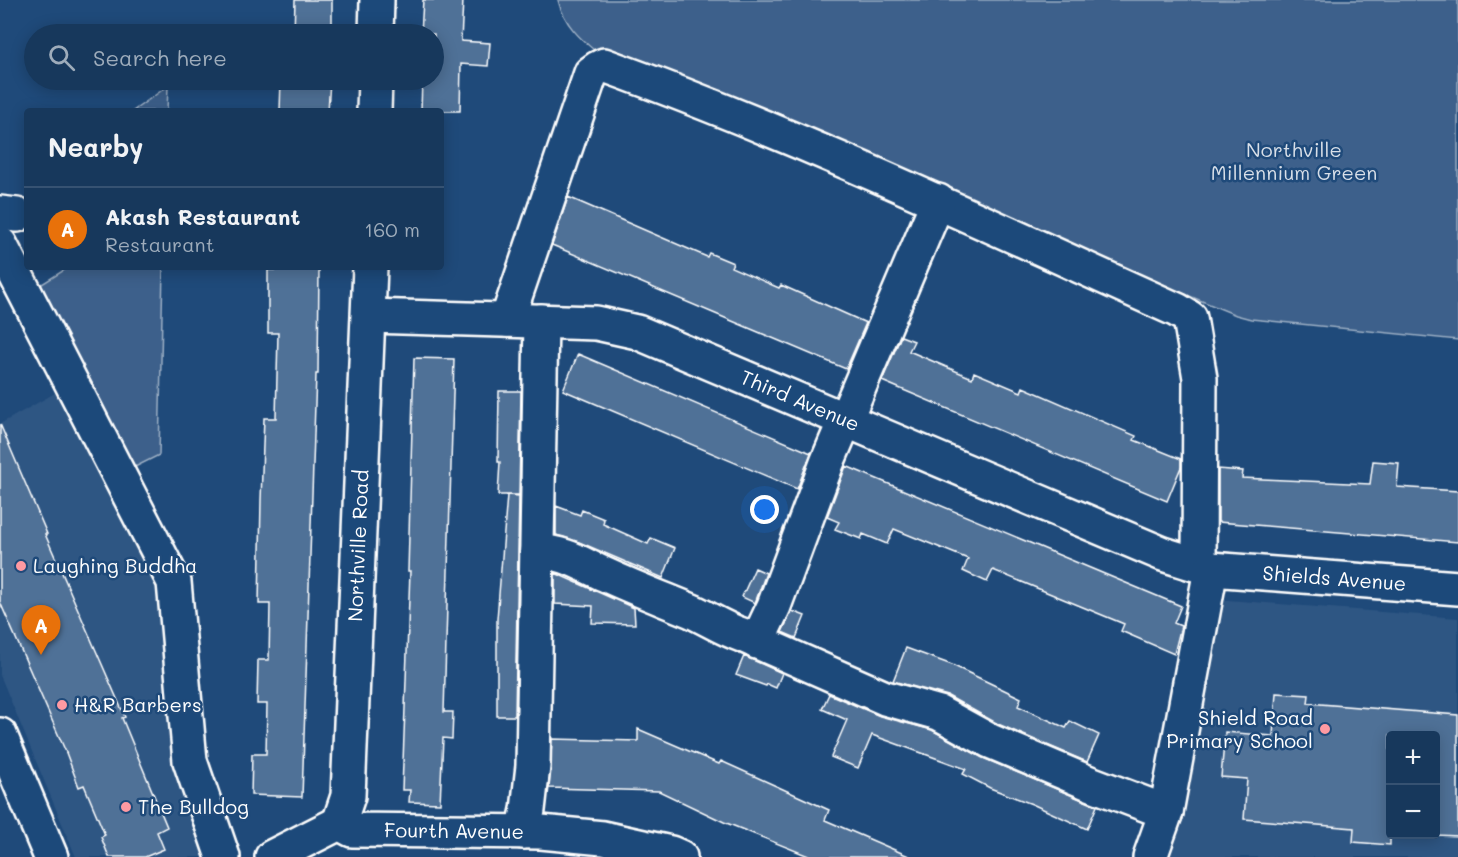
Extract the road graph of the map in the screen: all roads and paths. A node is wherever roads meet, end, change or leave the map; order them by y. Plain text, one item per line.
1 (377, 0) edge
2 (376, 24) edge
3 (375, 90) edge
4 (374, 108) edge
5 (938, 201) junction
6 (0, 244) edge
7 (370, 270) edge
8 (369, 316) junction
9 (507, 320) junction
10 (541, 321) junction
11 (846, 420) junction
12 (537, 551) junction
13 (1205, 567) junction
14 (1458, 588) edge
15 (757, 642) junction
16 (0, 735) edge
17 (1166, 812) junction
18 (523, 832) junction
19 (348, 837) edge
20 (51, 857) edge
21 (223, 857) edge
22 (272, 857) edge
23 (680, 857) edge
24 (1150, 857) edge

1 - 2 street
3 - 4 street
5 - 9 street
5 - 11 street
5 - 13 street
6 - 21 street
7 - 8 street, Northville Road
8 - 9 street, Third Avenue
8 - 19 street, Northville Road
9 - 10 street, Third Avenue
10 - 11 street, Third Avenue
10 - 12 street
11 - 13 street, Third Avenue
11 - 15 street
12 - 15 street
12 - 18 street
13 - 14 street, Shields Avenue
13 - 17 street
15 - 17 street
16 - 20 street
17 - 24 street
18 - 19 street, Fourth Avenue
18 - 23 street, Fourth Avenue
19 - 22 street, Fourth Avenue

